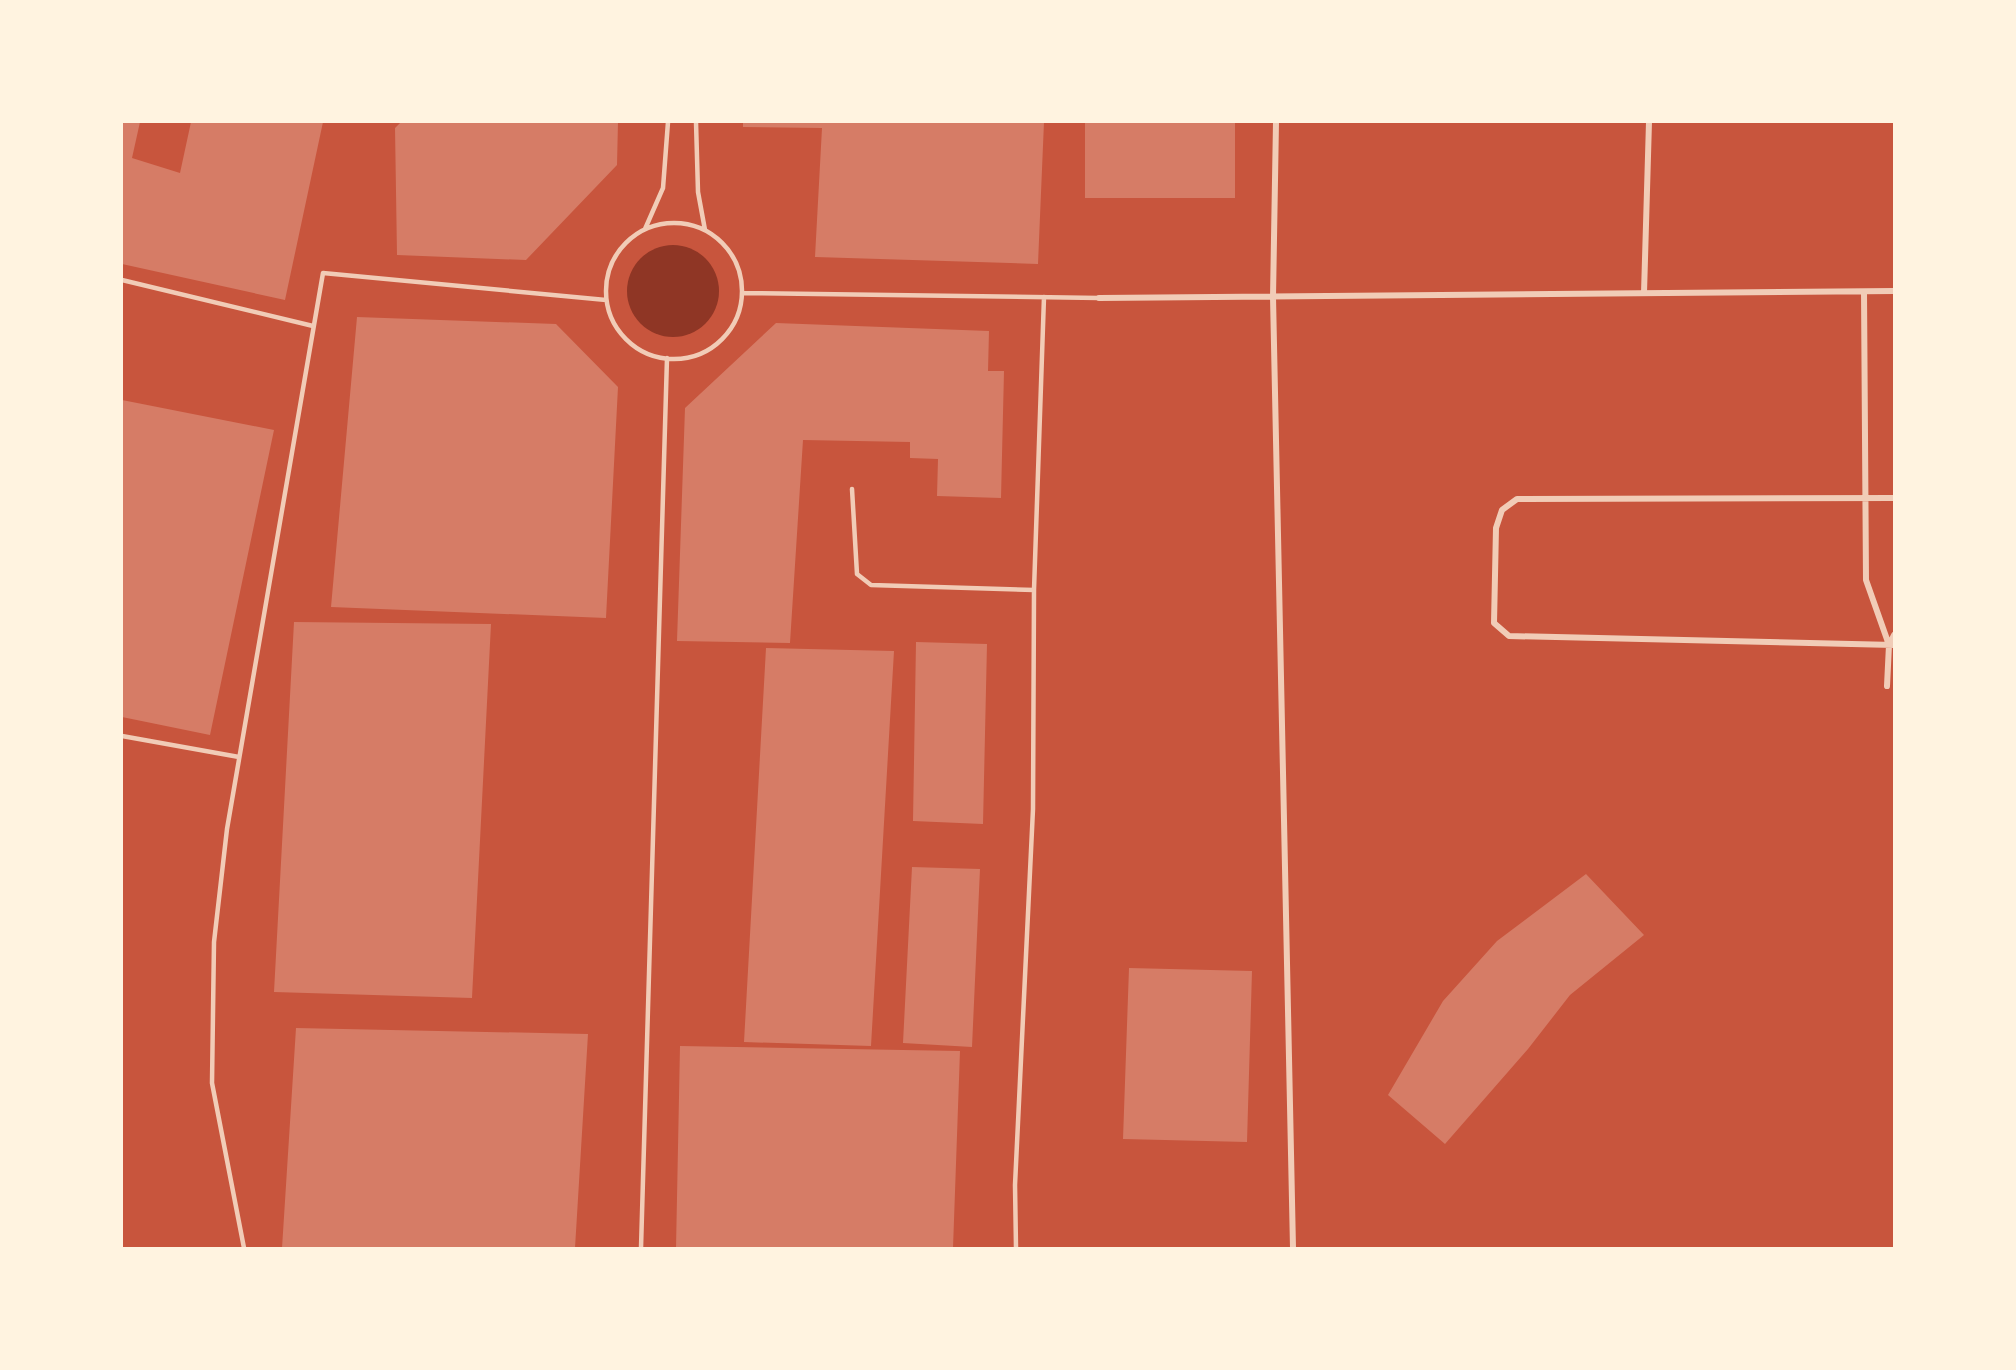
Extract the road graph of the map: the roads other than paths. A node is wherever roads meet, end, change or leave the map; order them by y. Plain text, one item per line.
1 (668, 122) edge
2 (696, 122) edge
3 (1276, 122) edge
4 (1649, 122) edge
5 (645, 229) junction
6 (705, 230) junction
7 (122, 280) edge
8 (1894, 291) edge
9 (1863, 292) junction
10 (742, 293) junction
11 (1644, 293) junction
12 (1044, 297) junction
13 (1273, 297) junction
14 (1099, 298) joint
15 (606, 300) junction
16 (313, 326) junction
17 (667, 358) junction
18 (852, 489) dead end
19 (1865, 498) junction
20 (1894, 498) edge
21 (1034, 590) junction
22 (1894, 635) edge
23 (1892, 645) edge
24 (1887, 686) dead end
25 (122, 736) edge
26 (239, 757) junction
27 (244, 1248) edge
28 (641, 1248) edge
29 (1016, 1248) edge
30 (1293, 1248) edge

1 - 5 lane
2 - 6 lane
3 - 13 street
4 - 11 street
5 - 6 lane
5 - 15 lane
6 - 10 lane
7 - 16 lane
8 - 9 street
9 - 11 street
9 - 19 street
10 - 12 lane
10 - 17 lane
11 - 13 street
12 - 14 lane
12 - 21 lane
13 - 14 street
13 - 30 street
15 - 16 lane
15 - 17 lane
16 - 26 lane
17 - 28 lane
18 - 21 lane
19 - 20 street
19 - 23 street
19 - 23 street
21 - 29 lane
22 - 23 street
23 - 24 street
25 - 26 lane
26 - 27 lane

